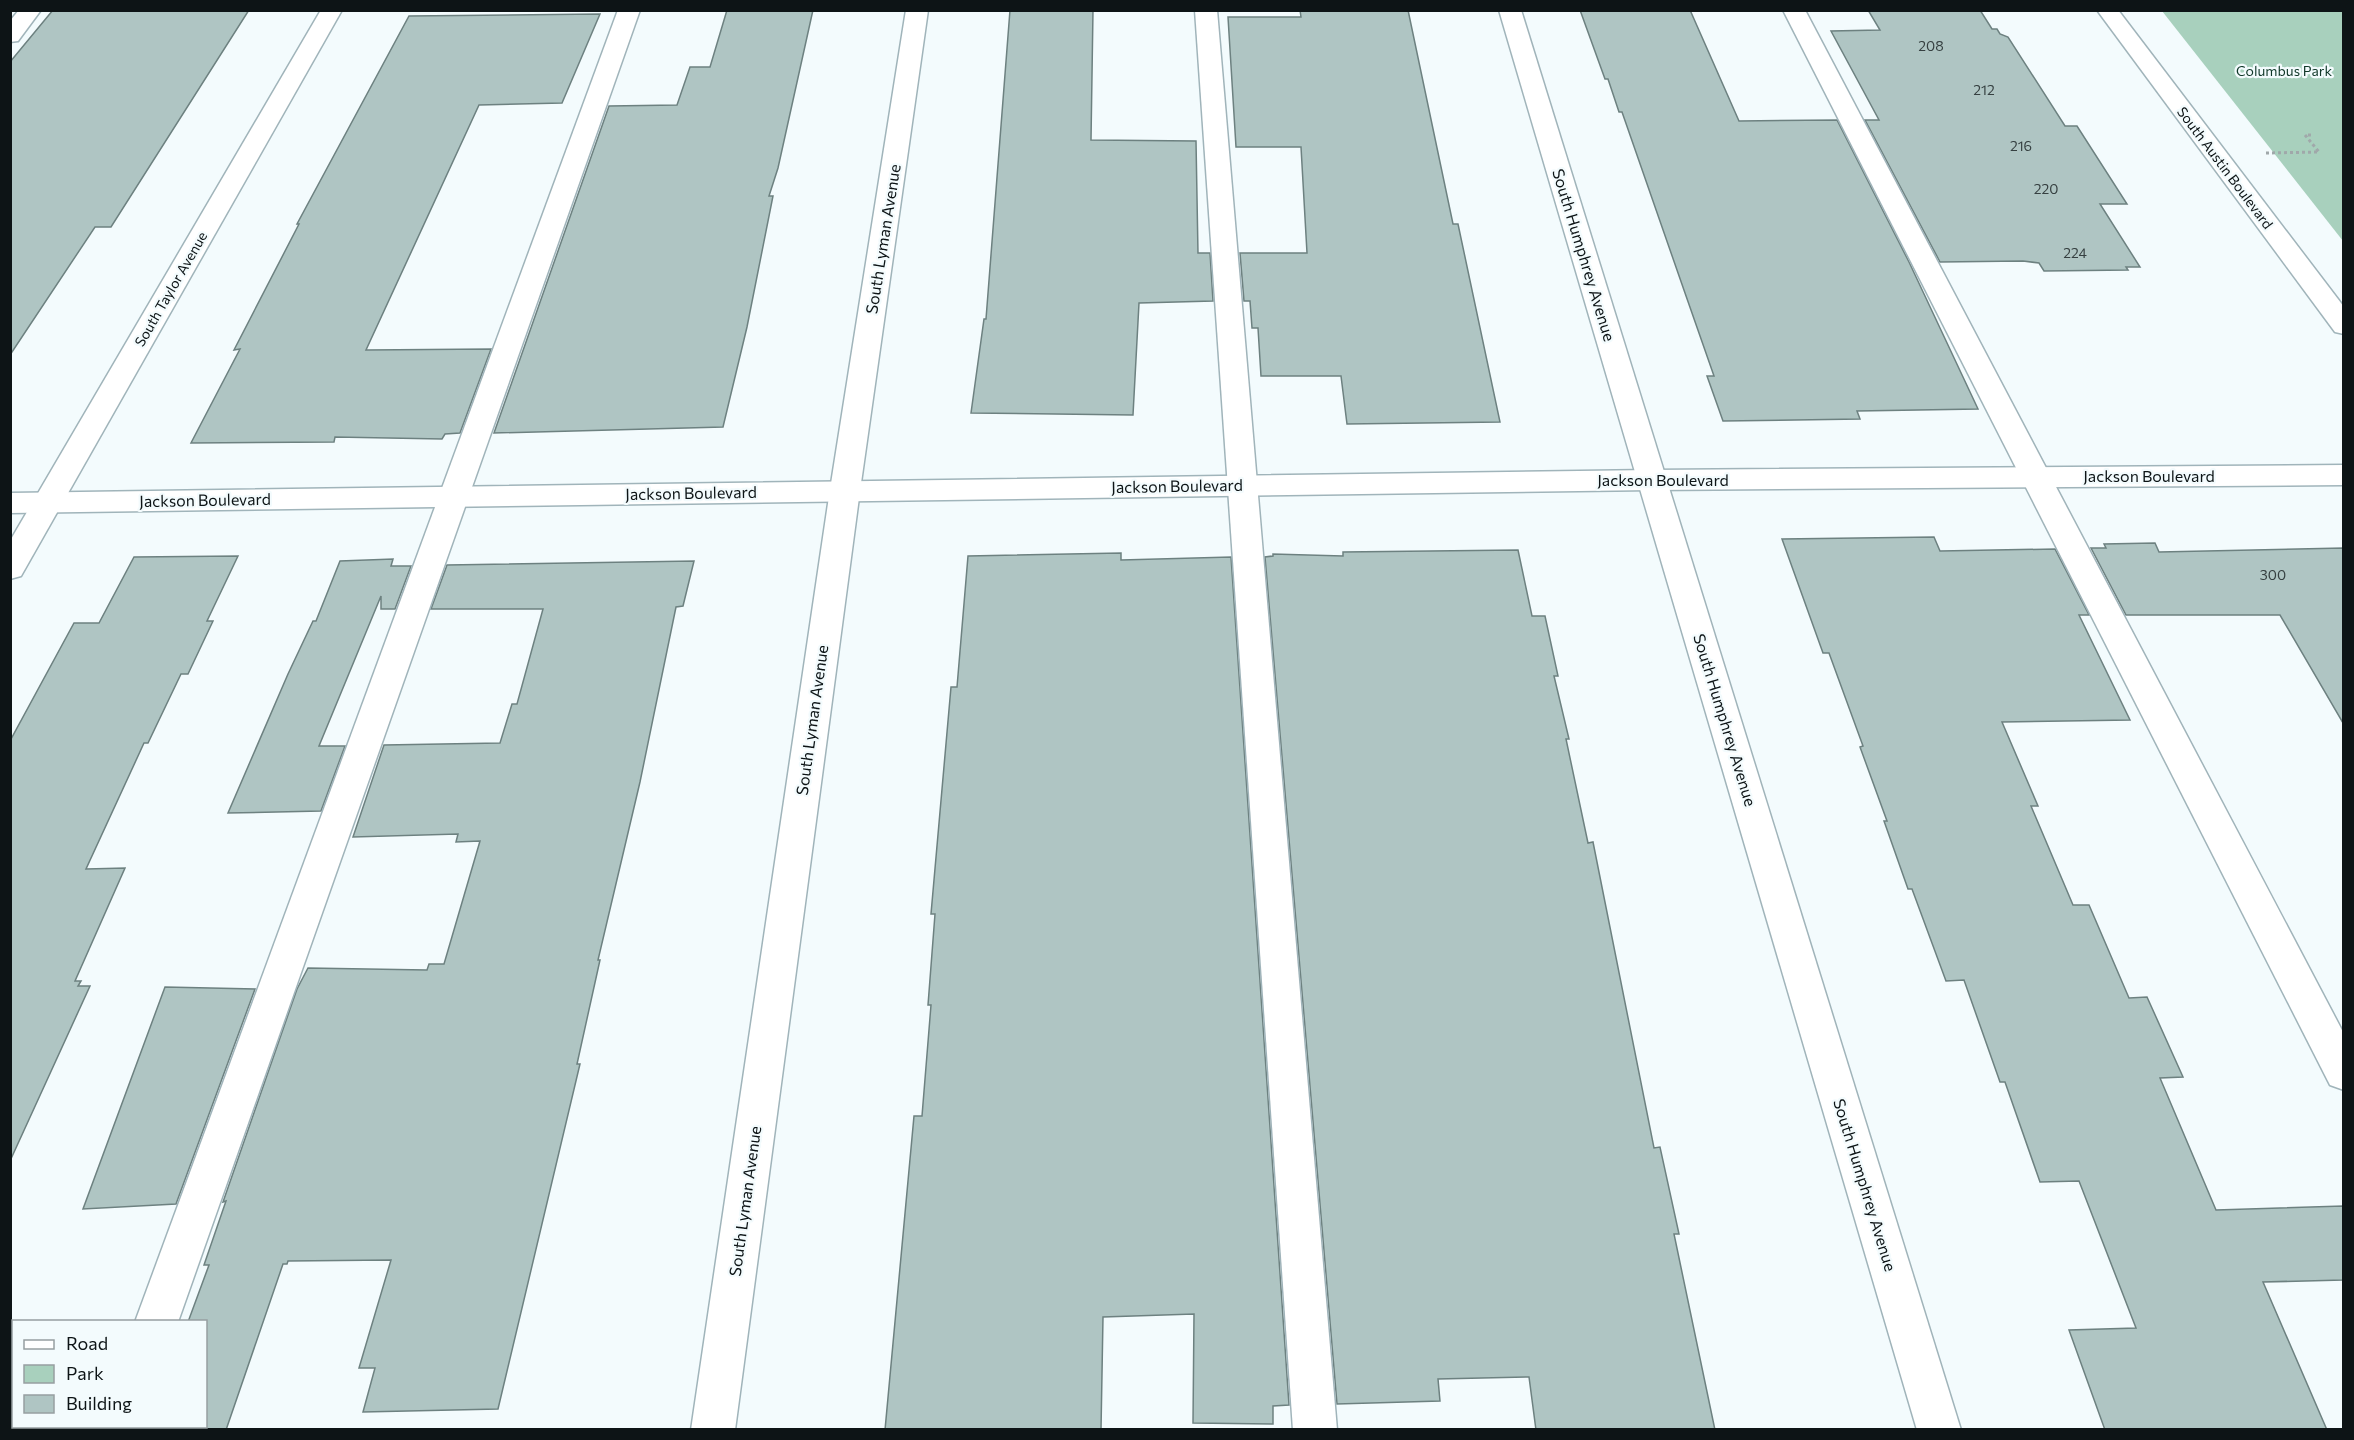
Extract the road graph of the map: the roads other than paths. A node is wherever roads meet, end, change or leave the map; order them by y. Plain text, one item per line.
1 (31, 10) edge
2 (332, 10) edge
3 (629, 10) edge
4 (918, 10) edge
5 (1206, 10) edge
6 (1510, 10) edge
7 (1794, 10) edge
8 (2107, 10) edge
9 (10, 36) edge
10 (2343, 326) edge
11 (2343, 475) edge
12 (2035, 477) junction
13 (1652, 480) junction
14 (1242, 485) junction
15 (844, 490) junction
16 (453, 496) junction
17 (48, 502) junction
18 (10, 503) edge
19 (10, 568) edge
20 (2343, 1073) edge
21 (157, 1320) edge
22 (713, 1430) edge
23 (1315, 1430) edge
24 (1939, 1430) edge

1 - 9 street
2 - 17 street, South Taylor Avenue
3 - 16 street
4 - 15 street, South Lyman Avenue
5 - 14 street
6 - 13 street, South Humphrey Avenue
7 - 12 street
8 - 10 street, South Austin Boulevard
11 - 12 street, Jackson Boulevard
12 - 13 street, Jackson Boulevard
12 - 20 street
13 - 14 street, Jackson Boulevard
13 - 24 street, South Humphrey Avenue
14 - 15 street, Jackson Boulevard
14 - 23 street
15 - 16 street, Jackson Boulevard
15 - 22 street, South Lyman Avenue
16 - 17 street, Jackson Boulevard
16 - 21 street
17 - 18 street, Jackson Boulevard
17 - 19 street, South Taylor Avenue

